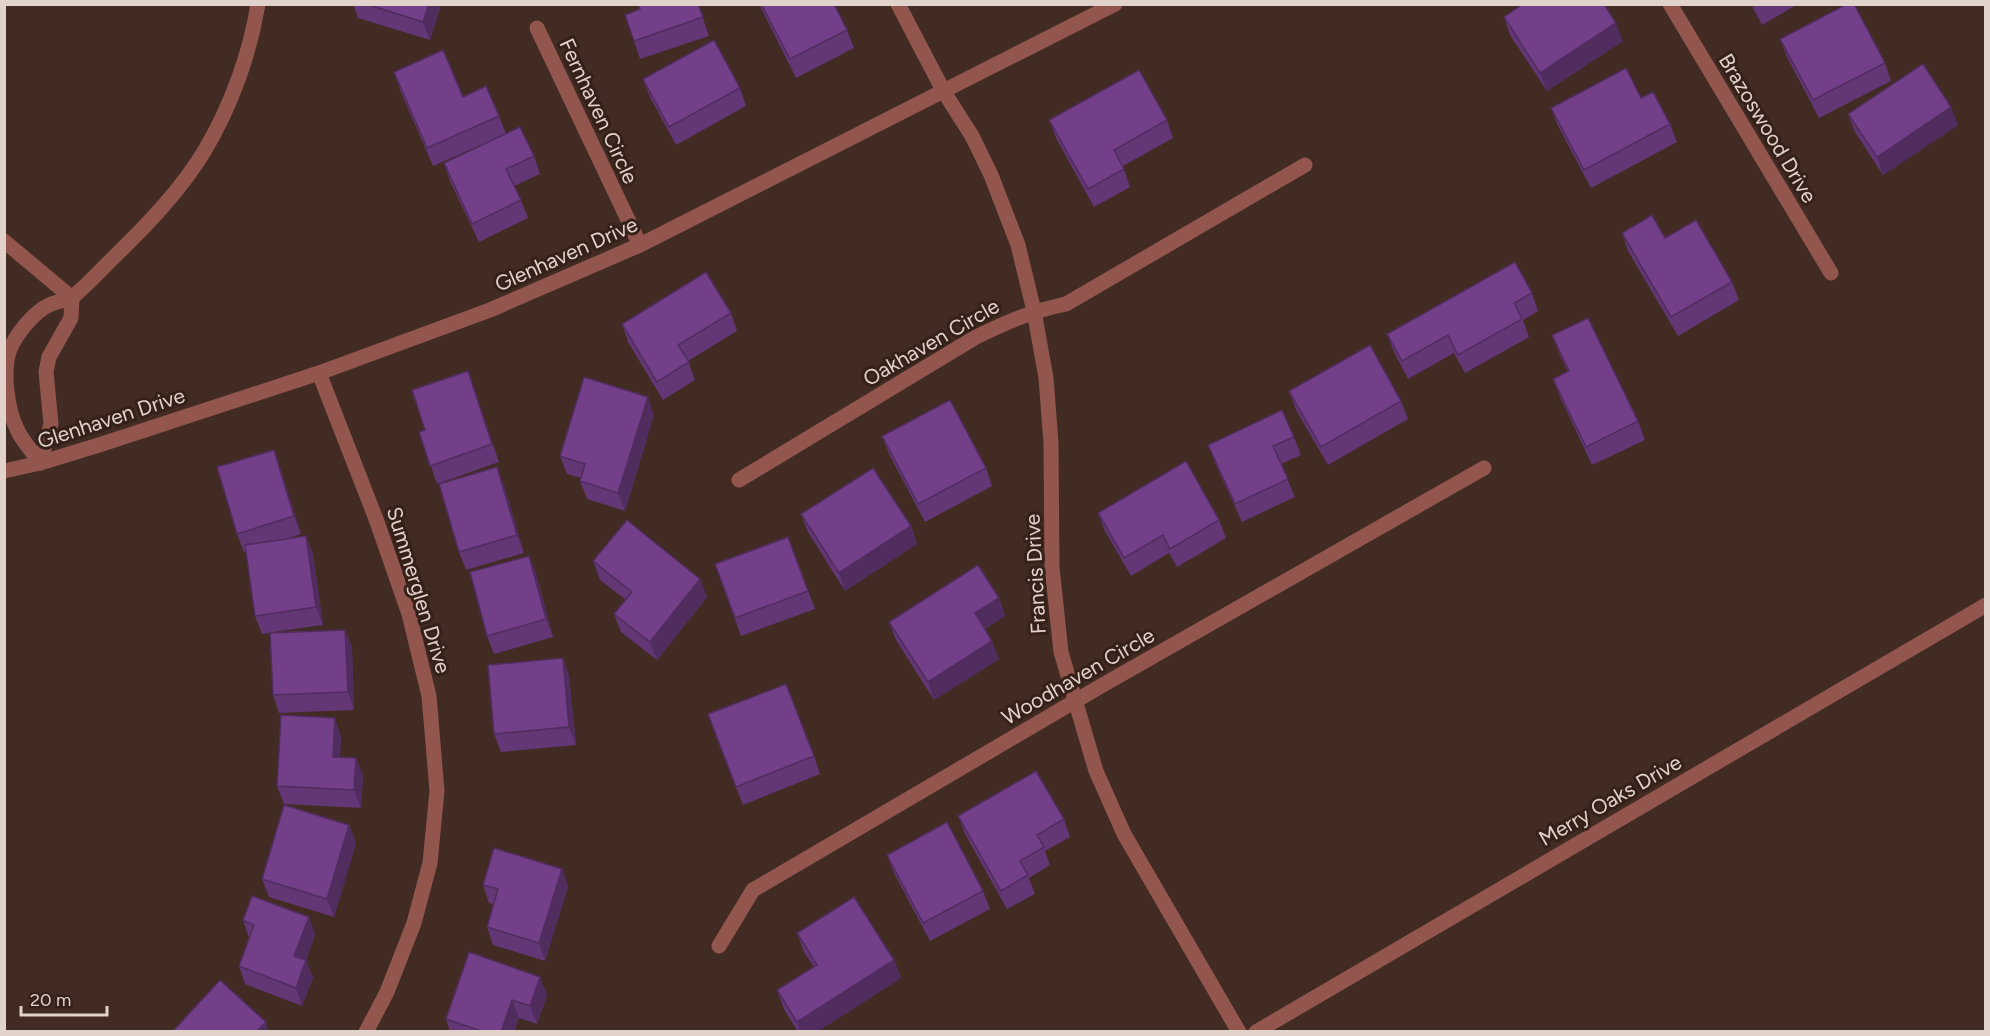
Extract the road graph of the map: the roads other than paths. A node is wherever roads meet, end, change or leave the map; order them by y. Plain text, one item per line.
1 (258, 4) edge
2 (898, 4) edge
3 (1115, 4) edge
4 (1670, 4) edge
5 (537, 28) dead end
6 (944, 92) junction
7 (1305, 165) dead end
8 (4, 241) edge
9 (640, 245) junction
10 (1831, 273) dead end
11 (72, 298) junction
12 (1034, 311) junction
13 (319, 373) junction
14 (40, 463) junction
15 (1484, 468) dead end
16 (4, 471) edge
17 (739, 480) dead end
18 (1986, 605) edge
19 (1075, 701) junction
20 (718, 946) dead end
21 (366, 1032) edge
22 (1239, 1032) edge
23 (1256, 1032) edge

1 - 11 street
2 - 6 street, Francis Drive
3 - 6 street, Glenhaven Drive
4 - 10 street, Brazoswood Drive
5 - 9 street, Fernhaven Circle
6 - 9 street, Glenhaven Drive
6 - 12 street, Francis Drive
7 - 12 street, Oakhaven Circle
8 - 11 street
9 - 13 street, Glenhaven Drive
11 - 14 street
11 - 14 street
12 - 17 street, Oakhaven Circle
12 - 19 street, Francis Drive
13 - 14 street, Glenhaven Drive
13 - 21 street, Summerglen Drive
14 - 16 street, Glenhaven Drive
15 - 19 street, Woodhaven Circle
18 - 23 street, Merry Oaks Drive
19 - 20 street, Woodhaven Circle
19 - 22 street, Francis Drive

